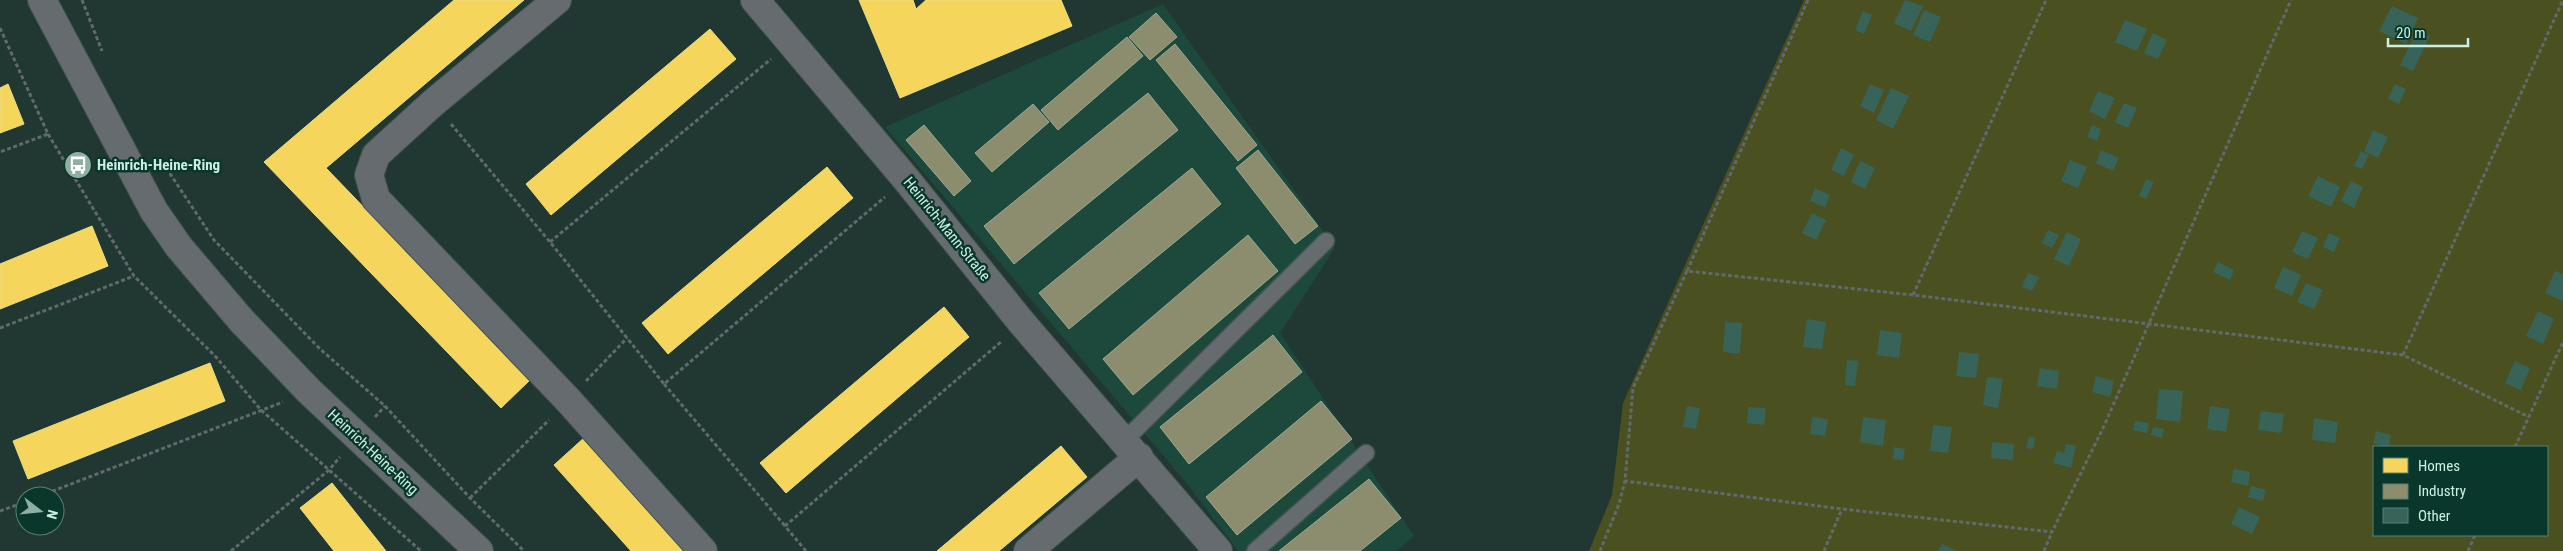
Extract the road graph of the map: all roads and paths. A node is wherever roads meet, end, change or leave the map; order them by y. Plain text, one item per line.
1 (42, 0) edge
2 (82, 0) edge
3 (557, 0) edge
4 (1808, 0) edge
5 (2046, 0) edge
6 (2291, 0) edge
7 (2563, 0) edge
8 (763, 3) edge
9 (0, 28) edge
10 (790, 41) junction
11 (104, 56) dead end
12 (433, 103) junction
13 (48, 134) junction
14 (153, 149) dead end
15 (0, 152) edge
16 (906, 178) junction
17 (1326, 241) dead end
18 (550, 242) junction
19 (1687, 271) junction
20 (134, 276) junction
21 (1913, 296) junction
22 (1022, 323) junction
23 (2148, 324) junction
24 (0, 328) edge
25 (2563, 342) edge
26 (2402, 355) junction
27 (664, 384) junction
28 (309, 391) junction
29 (385, 406) junction
30 (261, 410) junction
31 (2529, 416) junction
32 (358, 437) junction
33 (2515, 446) edge
34 (1132, 448) junction
35 (1366, 453) dead end
36 (329, 470) junction
37 (1625, 481) junction
38 (65, 486) edge
39 (15, 506) edge
40 (1842, 509) junction
41 (0, 511) edge
42 (785, 526) junction
43 (2052, 532) junction
44 (2475, 536) edge
45 (232, 551) edge
46 (421, 551) edge
47 (479, 551) edge
48 (524, 551) edge
49 (703, 551) edge
50 (806, 551) edge
51 (1028, 551) edge
52 (1218, 551) edge
53 (1255, 551) edge
54 (1600, 551) edge
55 (1824, 551) edge
56 (2044, 551) edge
57 (2468, 551) edge

1 - 28 street, Heinrich-Heine-Ring
2 - 11 path
3 - 12 street
4 - 19 path
5 - 21 path
6 - 23 path
7 - 26 path
8 - 10 street, Heinrich-Mann-Straße
9 - 13 path
10 - 16 street, Heinrich-Mann-Straße
10 - 18 path
12 - 18 path
12 - 49 street
13 - 15 path
13 - 20 path
14 - 29 path
16 - 22 street, Heinrich-Mann-Straße
16 - 27 path
17 - 34 lane
18 - 27 path
19 - 21 path
19 - 37 path
20 - 24 path
20 - 30 path
21 - 23 path
22 - 34 street, Heinrich-Mann-Straße
22 - 42 path
23 - 26 path
23 - 43 path
25 - 31 path
26 - 31 path
27 - 42 path
28 - 30 path
28 - 32 street, Heinrich-Heine-Ring
29 - 32 path
29 - 48 path
30 - 36 path
30 - 38 path
31 - 33 path
32 - 36 path
32 - 47 street, Heinrich-Heine-Ring
34 - 51 street
34 - 52 street, Heinrich-Mann-Straße
35 - 53 lane
36 - 45 path
36 - 46 path
37 - 40 path
37 - 54 path
39 - 41 path
40 - 43 path
40 - 55 path
42 - 50 path
43 - 56 path
44 - 57 path

